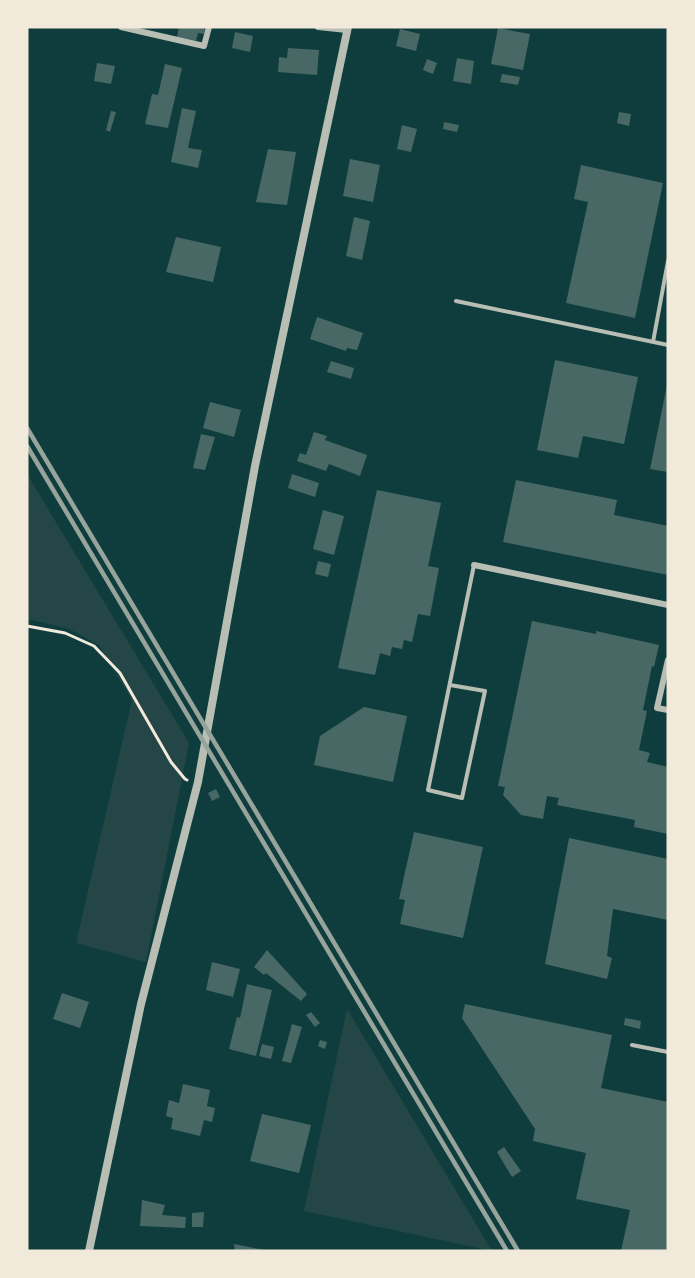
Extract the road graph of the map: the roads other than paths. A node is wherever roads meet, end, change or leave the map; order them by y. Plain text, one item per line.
1 (121, 27) edge
2 (209, 27) edge
3 (318, 27) edge
4 (348, 29) edge
5 (668, 261) edge
6 (456, 302) dead end
7 (653, 342) junction
8 (668, 345) edge
9 (474, 565) joint
10 (668, 605) edge
11 (668, 660) edge
12 (450, 685) junction
13 (668, 710) edge
14 (632, 1045) dead end
15 (668, 1052) edge
16 (89, 1251) edge

1 - 2 street
3 - 4 street
4 - 16 street
5 - 7 lane
6 - 7 lane
7 - 8 lane
9 - 10 street
9 - 12 lane
11 - 13 street
12 - 12 lane
14 - 15 lane

